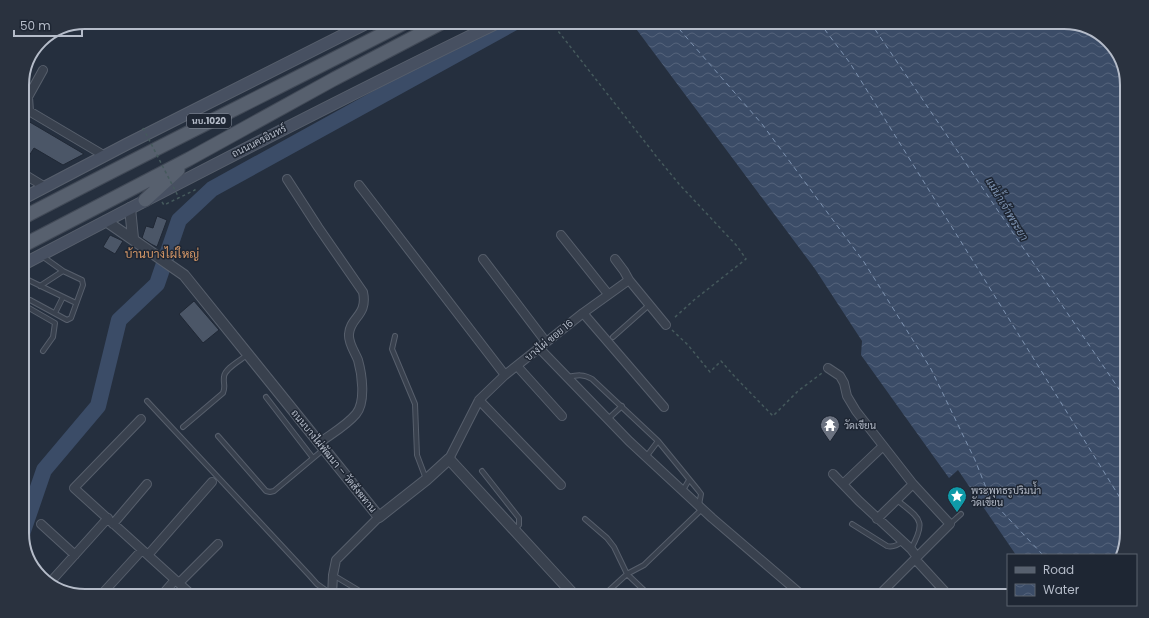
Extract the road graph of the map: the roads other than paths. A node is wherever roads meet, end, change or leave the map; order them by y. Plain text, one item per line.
1 (355, 29) edge
2 (393, 29) edge
3 (429, 29) edge
4 (484, 29) edge
5 (43, 70) dead end
6 (29, 94) edge
7 (29, 111) edge
8 (104, 156) junction
9 (189, 159) junction
10 (29, 177) edge
11 (286, 179) dead end
12 (359, 185) dead end
13 (45, 187) junction
14 (29, 195) edge
15 (146, 200) junction
16 (130, 208) junction
17 (29, 214) edge
18 (106, 221) junction
19 (561, 236) dead end
20 (133, 238) junction
21 (29, 242) edge
22 (41, 255) junction
23 (483, 259) dead end
24 (614, 259) dead end
25 (29, 261) edge
26 (62, 271) junction
27 (29, 280) edge
28 (629, 280) junction
29 (40, 286) junction
30 (608, 294) junction
31 (63, 296) junction
32 (30, 300) dead end
33 (76, 303) junction
34 (649, 305) junction
35 (29, 308) edge
36 (55, 313) junction
37 (583, 313) junction
38 (666, 324) road end
39 (395, 336) dead end
40 (613, 337) dead end
41 (546, 342) junction
42 (539, 348) junction
43 (43, 351) dead end
44 (248, 354) junction
45 (517, 366) junction
46 (826, 370) road end
47 (505, 375) junction
48 (568, 378) junction
49 (266, 398) dead end
50 (480, 400) junction
51 (147, 401) dead end
52 (622, 406) junction
53 (664, 408) dead end
54 (562, 416) dead end
55 (141, 419) dead end
56 (608, 419) junction
57 (183, 427) dead end
58 (218, 436) dead end
59 (658, 442) junction
60 (322, 446) junction
61 (882, 446) junction
62 (646, 457) junction
63 (313, 458) junction
64 (449, 459) junction
65 (482, 471) dead end
66 (833, 474) dead end
67 (426, 480) junction
68 (689, 480) junction
69 (212, 482) dead end
70 (147, 484) dead end
71 (843, 484) junction
72 (913, 484) junction
73 (561, 485) dead end
74 (683, 490) junction
75 (897, 500) junction
76 (700, 507) junction
77 (961, 514) dead end
78 (379, 517) junction
79 (584, 519) dead end
80 (877, 519) junction
81 (110, 521) junction
82 (41, 524) dead end
83 (852, 524) dead end
84 (950, 524) junction
85 (514, 531) junction
86 (903, 542) junction
87 (218, 544) dead end
88 (911, 549) junction
89 (145, 552) junction
90 (74, 555) junction
91 (916, 558) junction
92 (627, 574) junction
93 (333, 575) junction
94 (54, 578) dead end
95 (177, 581) junction
96 (107, 589) edge
97 (168, 589) edge
98 (186, 589) edge
99 (323, 589) edge
100 (332, 589) edge
101 (356, 589) edge
102 (568, 589) edge
103 (611, 589) edge
104 (643, 589) edge
105 (795, 589) edge
106 (885, 589) edge
107 (943, 589) edge

1 - 8 main road, นบ.1020
2 - 17 main road, นบ.1020
3 - 9 main road, ถนนนครอินทร์ / นบ.1020
4 - 15 main road, ถนนนครอินทร์
5 - 6 street
7 - 8 street
8 - 13 main road, นบ.1020
9 - 15 main road
9 - 21 main road, ถนนนครอินทร์ / นบ.1020
10 - 13 street
11 - 60 street
12 - 47 street
13 - 14 main road, นบ.1020
15 - 16 main road, ถนนนครอินทร์
16 - 18 main road, ถนนนครอินทร์
16 - 20 street
18 - 20 street, ถนนบางไผ่พัฒนา – วัดสังฆทาน
18 - 22 main road, ถนนนครอินทร์
19 - 30 street
20 - 44 street, ถนนบางไผ่พัฒนา – วัดสังฆทาน
22 - 25 main road, ถนนนครอินทร์
22 - 26 lane
23 - 41 street
24 - 28 street
26 - 29 lane
26 - 33 lane
27 - 29 lane
28 - 30 street, บางไผ่ ซอย 16
28 - 34 street
29 - 31 lane
30 - 37 street, บางไผ่ ซอย 16
31 - 33 lane
31 - 36 lane
32 - 36 lane
33 - 36 lane
34 - 38 street
34 - 40 lane
35 - 43 lane
37 - 41 street, บางไผ่ ซอย 16
37 - 53 street
39 - 67 lane
41 - 42 street, บางไผ่ ซอย 16
42 - 45 street, บางไผ่ ซอย 16
42 - 48 street
44 - 57 lane
44 - 60 street, ถนนบางไผ่พัฒนา – วัดสังฆทาน
45 - 47 street, บางไผ่ ซอย 16
45 - 54 street
46 - 61 street
47 - 50 street, บางไผ่ ซอย 16
48 - 52 lane
48 - 56 street
49 - 63 lane
50 - 64 street, บางไผ่ ซอย 16
50 - 73 street
51 - 99 lane
52 - 56 lane
52 - 59 lane
55 - 81 street
56 - 62 street
58 - 63 lane
59 - 62 lane
59 - 68 lane
60 - 63 lane
60 - 78 street, ถนนบางไผ่พัฒนา – วัดสังฆทาน
61 - 71 street
61 - 72 street
62 - 74 street
64 - 67 street, ถนนบางไผ่พัฒนา – วัดสังฆทาน
64 - 85 street
65 - 85 lane
66 - 71 street
67 - 78 street, ถนนบางไผ่พัฒนา – วัดสังฆทาน
68 - 74 lane
68 - 76 lane
69 - 89 street
70 - 81 street
71 - 80 street
72 - 75 street
72 - 84 street
74 - 76 street
75 - 80 street
75 - 88 lane
76 - 92 lane
76 - 105 street
77 - 84 lane
78 - 93 street
79 - 92 lane
80 - 86 street
81 - 89 street
81 - 90 street
82 - 90 street
83 - 86 lane
84 - 91 street
85 - 102 street
86 - 88 street
87 - 95 street
88 - 91 street
89 - 95 street
89 - 96 street
90 - 94 street
91 - 106 street
91 - 107 street
92 - 103 lane
92 - 104 lane
93 - 100 street
93 - 101 lane
95 - 97 street
95 - 98 street

